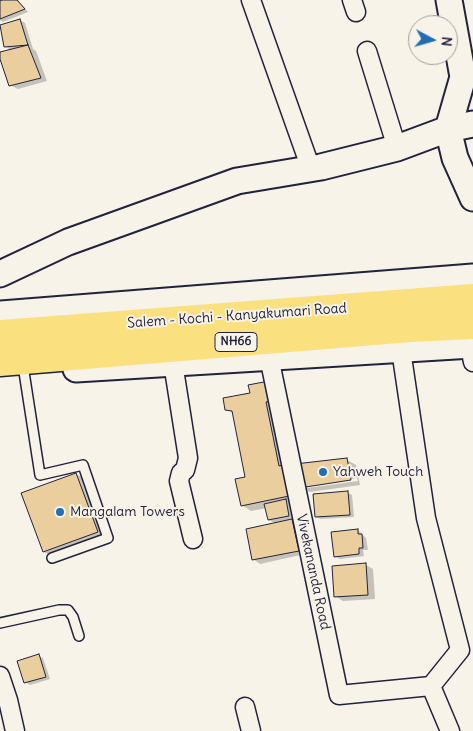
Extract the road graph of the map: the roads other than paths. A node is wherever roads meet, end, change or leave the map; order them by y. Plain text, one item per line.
1 (251, 0) edge
2 (449, 0) edge
3 (367, 51) dead end
4 (473, 124) edge
5 (448, 129) junction
6 (397, 148) junction
7 (311, 169) junction
8 (473, 198) edge
9 (0, 274) edge
10 (473, 277) edge
11 (473, 298) edge
12 (0, 314) edge
13 (0, 334) edge
14 (472, 344) edge
15 (401, 350) junction
16 (269, 358) junction
17 (173, 363) junction
18 (8, 369) edge
19 (193, 540) dead end
20 (52, 558) dead end
21 (0, 623) edge
22 (79, 636) dead end
23 (466, 649) edge
24 (0, 676) edge
25 (431, 686) junction
26 (246, 707) dead end
27 (9, 722) edge
28 (251, 731) edge
29 (450, 731) edge

1 - 7 street
2 - 5 street
3 - 6 street
4 - 5 street
5 - 6 street
5 - 8 street
6 - 7 street
7 - 9 street
10 - 12 street
11 - 13 highway, Salem - Kochi - Kanyakumari Road / NH66
14 - 15 street
14 - 18 highway, Salem - Kochi - Kanyakumari Road / NH66
15 - 16 street
15 - 23 street
16 - 17 street
16 - 25 street, Vivekananda Road
17 - 18 street
17 - 19 street
18 - 20 lane
21 - 22 lane
23 - 25 street
24 - 27 street
25 - 29 street
26 - 28 street

